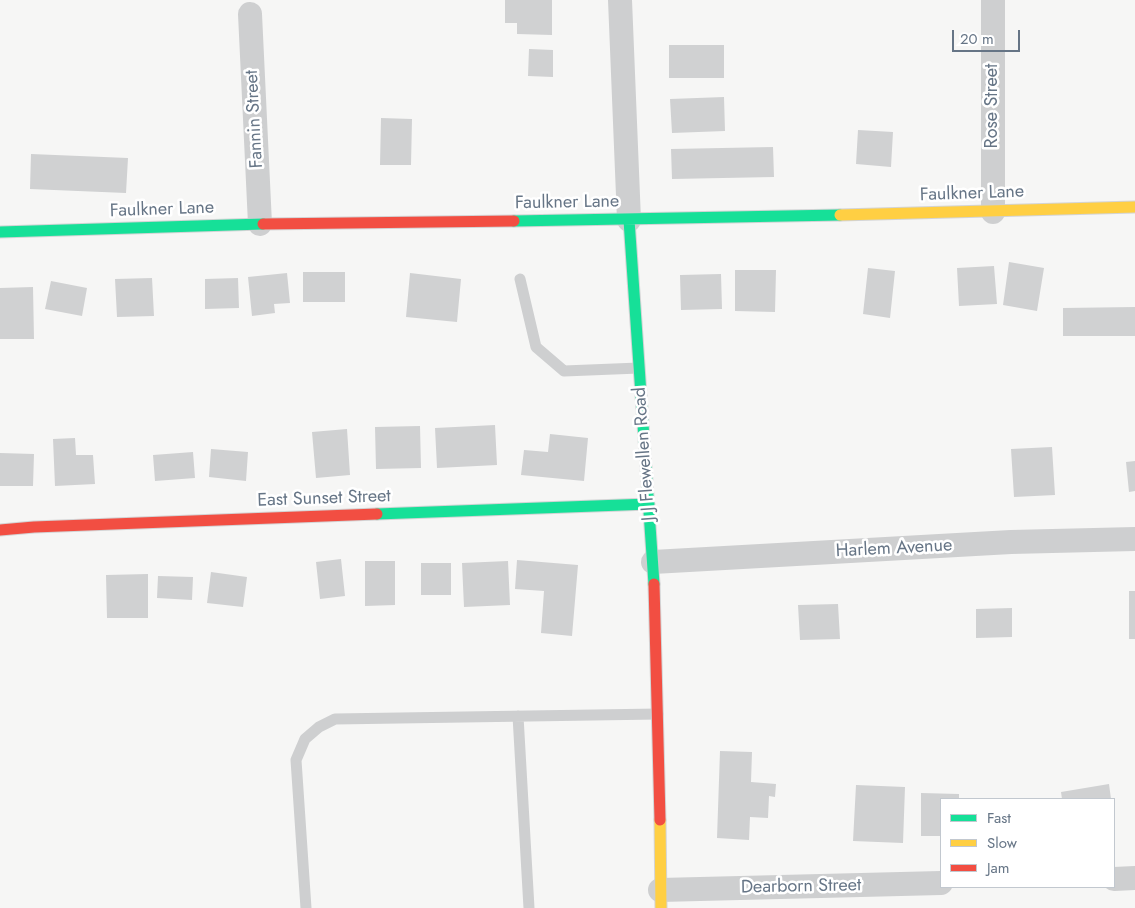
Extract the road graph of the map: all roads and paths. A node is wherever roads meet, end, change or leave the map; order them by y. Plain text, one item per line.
1 (620, 0) edge
2 (993, 0) edge
3 (250, 14) dead end
4 (1135, 207) edge
5 (993, 212) junction
6 (629, 220) junction
7 (260, 224) junction
8 (0, 232) edge
9 (520, 279) dead end
10 (639, 368) junction
11 (648, 504) junction
12 (0, 530) edge
13 (1135, 539) edge
14 (653, 562) junction
15 (658, 714) junction
16 (518, 716) junction
17 (1135, 878) edge
18 (1115, 879) edge
19 (940, 883) edge
20 (661, 899) edge
21 (306, 908) edge
22 (529, 908) edge

1 - 6 street, J J Flewellen Road
2 - 5 street, Rose Street
3 - 7 street, Fannin Street
4 - 5 street, Faulkner Lane
5 - 6 street, Faulkner Lane
6 - 7 street, Faulkner Lane
6 - 10 street, J J Flewellen Road
7 - 8 street, Faulkner Lane
9 - 10 lane
10 - 11 street, J J Flewellen Road
11 - 12 street, East Sunset Street
11 - 14 street, J J Flewellen Road
13 - 14 street, Harlem Avenue
14 - 15 street, J J Flewellen Road
15 - 16 lane
15 - 20 street, J J Flewellen Road
16 - 21 lane
16 - 22 lane
17 - 18 street
19 - 20 street, Dearborn Street

